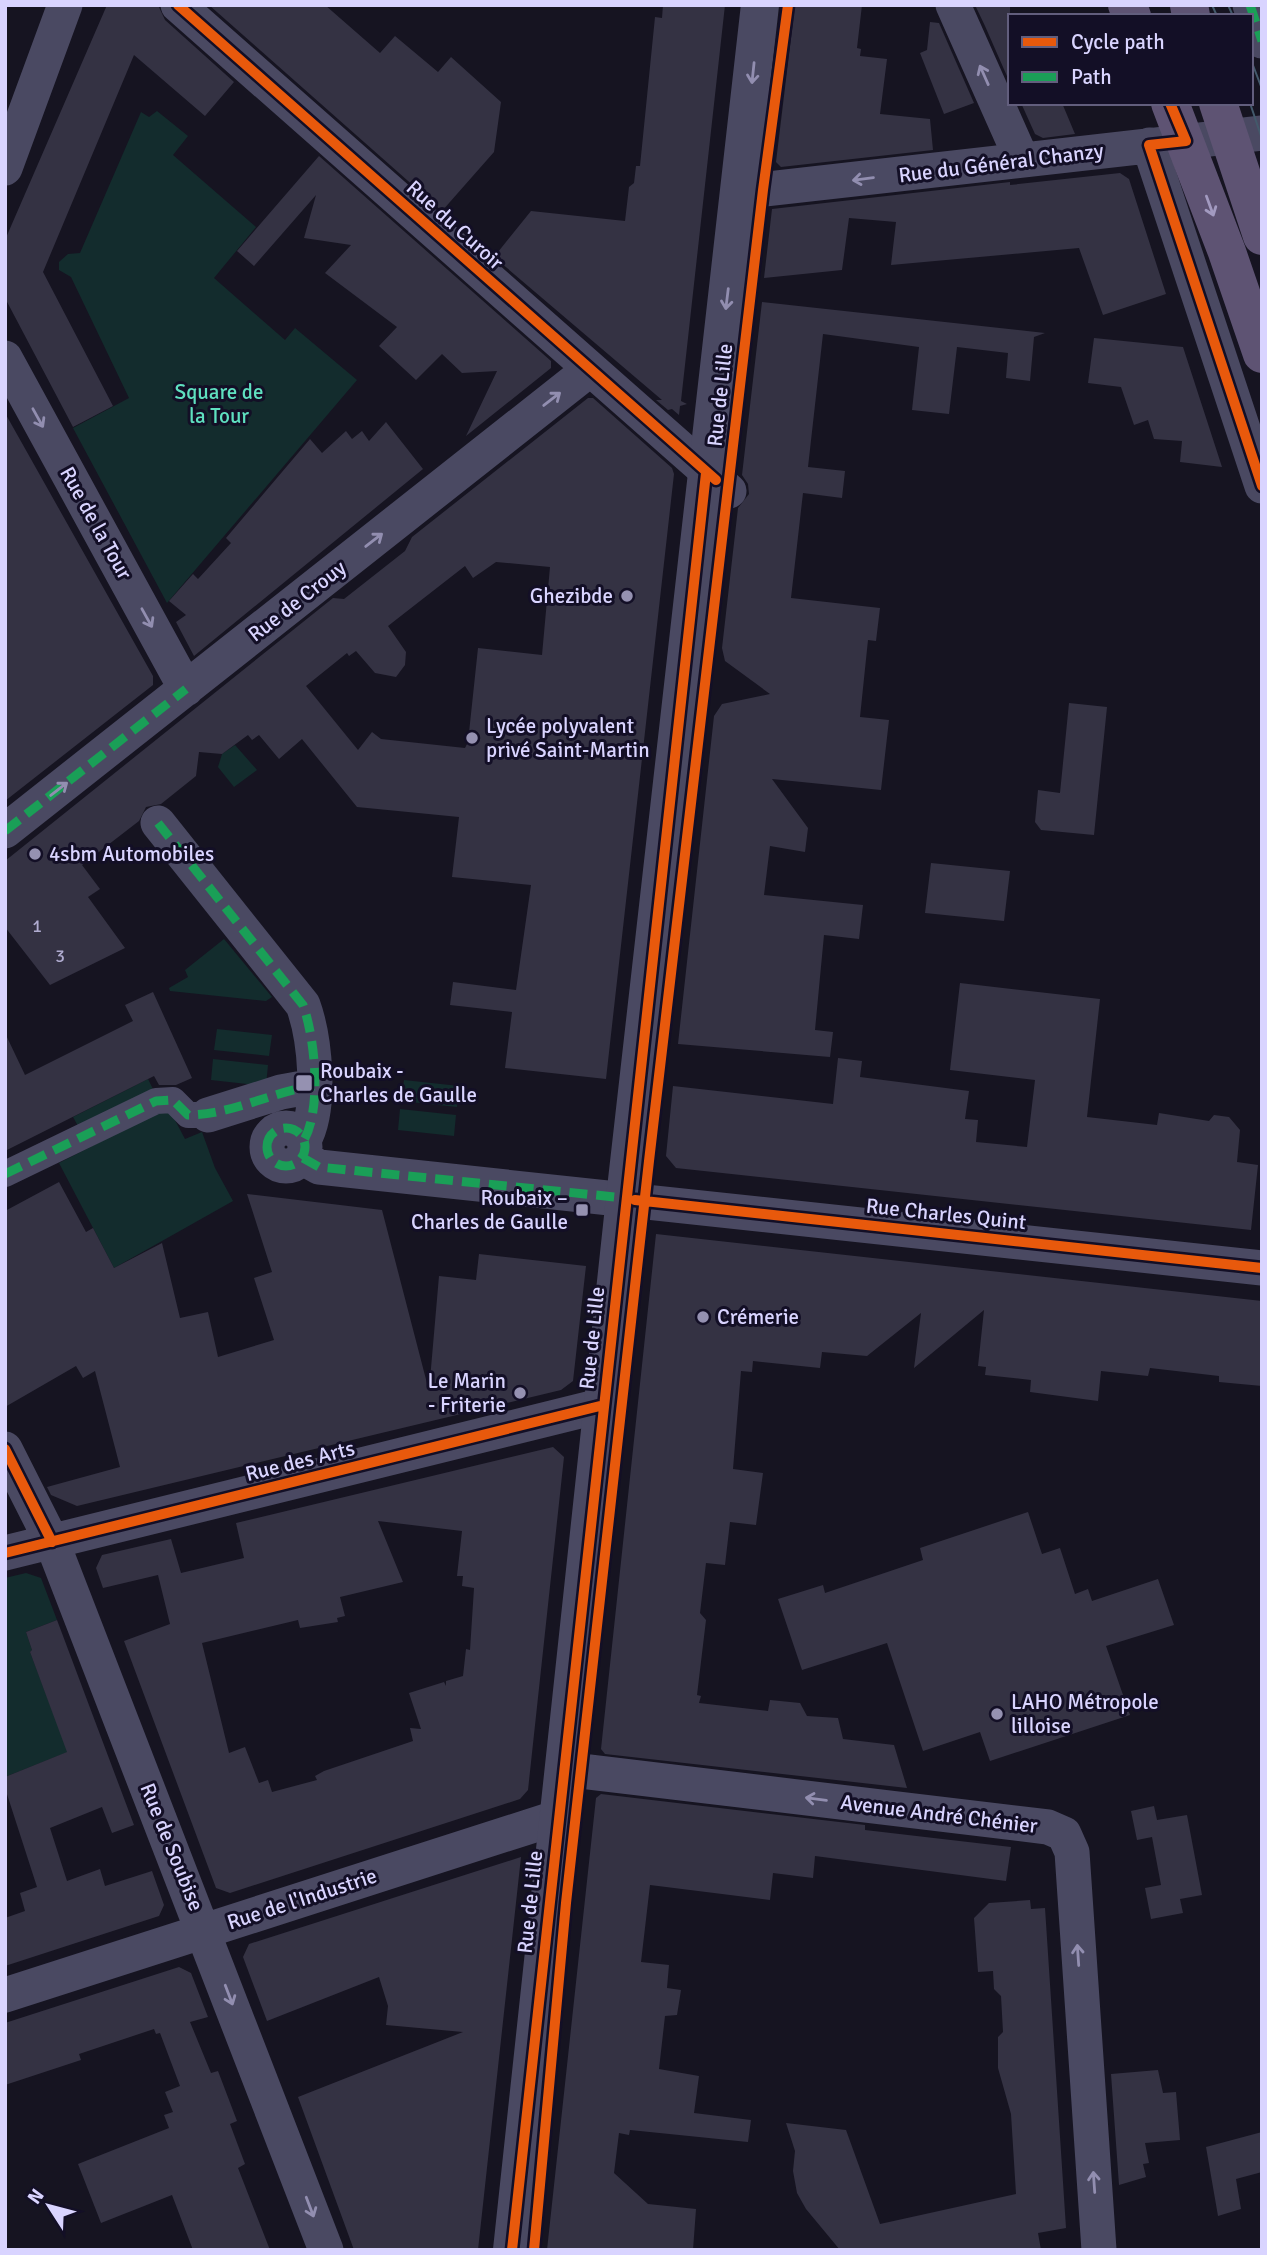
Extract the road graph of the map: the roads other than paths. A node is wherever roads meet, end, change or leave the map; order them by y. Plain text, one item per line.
1 (65, 5) edge
2 (178, 5) edge
3 (760, 5) edge
4 (953, 5) edge
5 (1250, 5) edge
6 (1262, 41) edge
7 (1170, 105) edge
8 (1236, 125) edge
9 (1168, 143) junction
10 (1022, 160) junction
11 (5, 167) edge
12 (740, 192) junction
13 (1262, 236) edge
14 (1262, 354) edge
15 (5, 358) edge
16 (589, 370) junction
17 (718, 482) junction
18 (1262, 486) edge
19 (186, 689) junction
20 (158, 823) dead end
21 (5, 831) edge
22 (314, 1086) junction
23 (208, 1115) joint
24 (5, 1174) edge
25 (635, 1200) junction
26 (1262, 1268) edge
27 (604, 1405) junction
28 (5, 1449) edge
29 (52, 1542) junction
30 (5, 1553) edge
31 (564, 1769) junction
32 (559, 1817) junction
33 (205, 1931) junction
34 (5, 1995) edge
35 (326, 2250) edge
36 (512, 2250) edge
37 (1098, 2250) edge

1 - 11 street
2 - 16 street, Rue du Curoir
3 -> 12 street, Rue de Lille
10 -> 4 street
5 - 6 street
7 - 9 main road
8 - 9 street, Rue du Général Chanzy
8 - 13 main road
9 - 10 street, Rue du Général Chanzy
9 -> 14 main road
9 - 18 street
10 -> 12 street, Rue du Général Chanzy
12 -> 17 street, Rue de Lille
15 -> 19 street, Rue de la Tour
16 - 17 street, Rue du Curoir
19 -> 16 street, Rue de Crouy
17 - 25 street, Rue de Lille
21 -> 19 street, Rue de Crouy
20 - 22 street
22 - 23 street
22 - 25 street, Rue Charles Quint
23 - 24 street
25 - 26 street, Rue Charles Quint
25 - 27 street, Rue de Lille
27 - 29 street, Rue des Arts
27 - 31 street, Rue de Lille
28 - 29 street, Rue de Soubise
29 - 30 street, Rue des Arts
29 - 33 street, Rue de Soubise
31 - 32 street, Rue de Lille
37 -> 31 street, Avenue André Chénier
32 - 33 street, Rue de l'Industrie
32 - 36 street, Rue de Lille
33 - 34 street, Rue de l'Industrie
33 -> 35 street, Rue de Soubise

